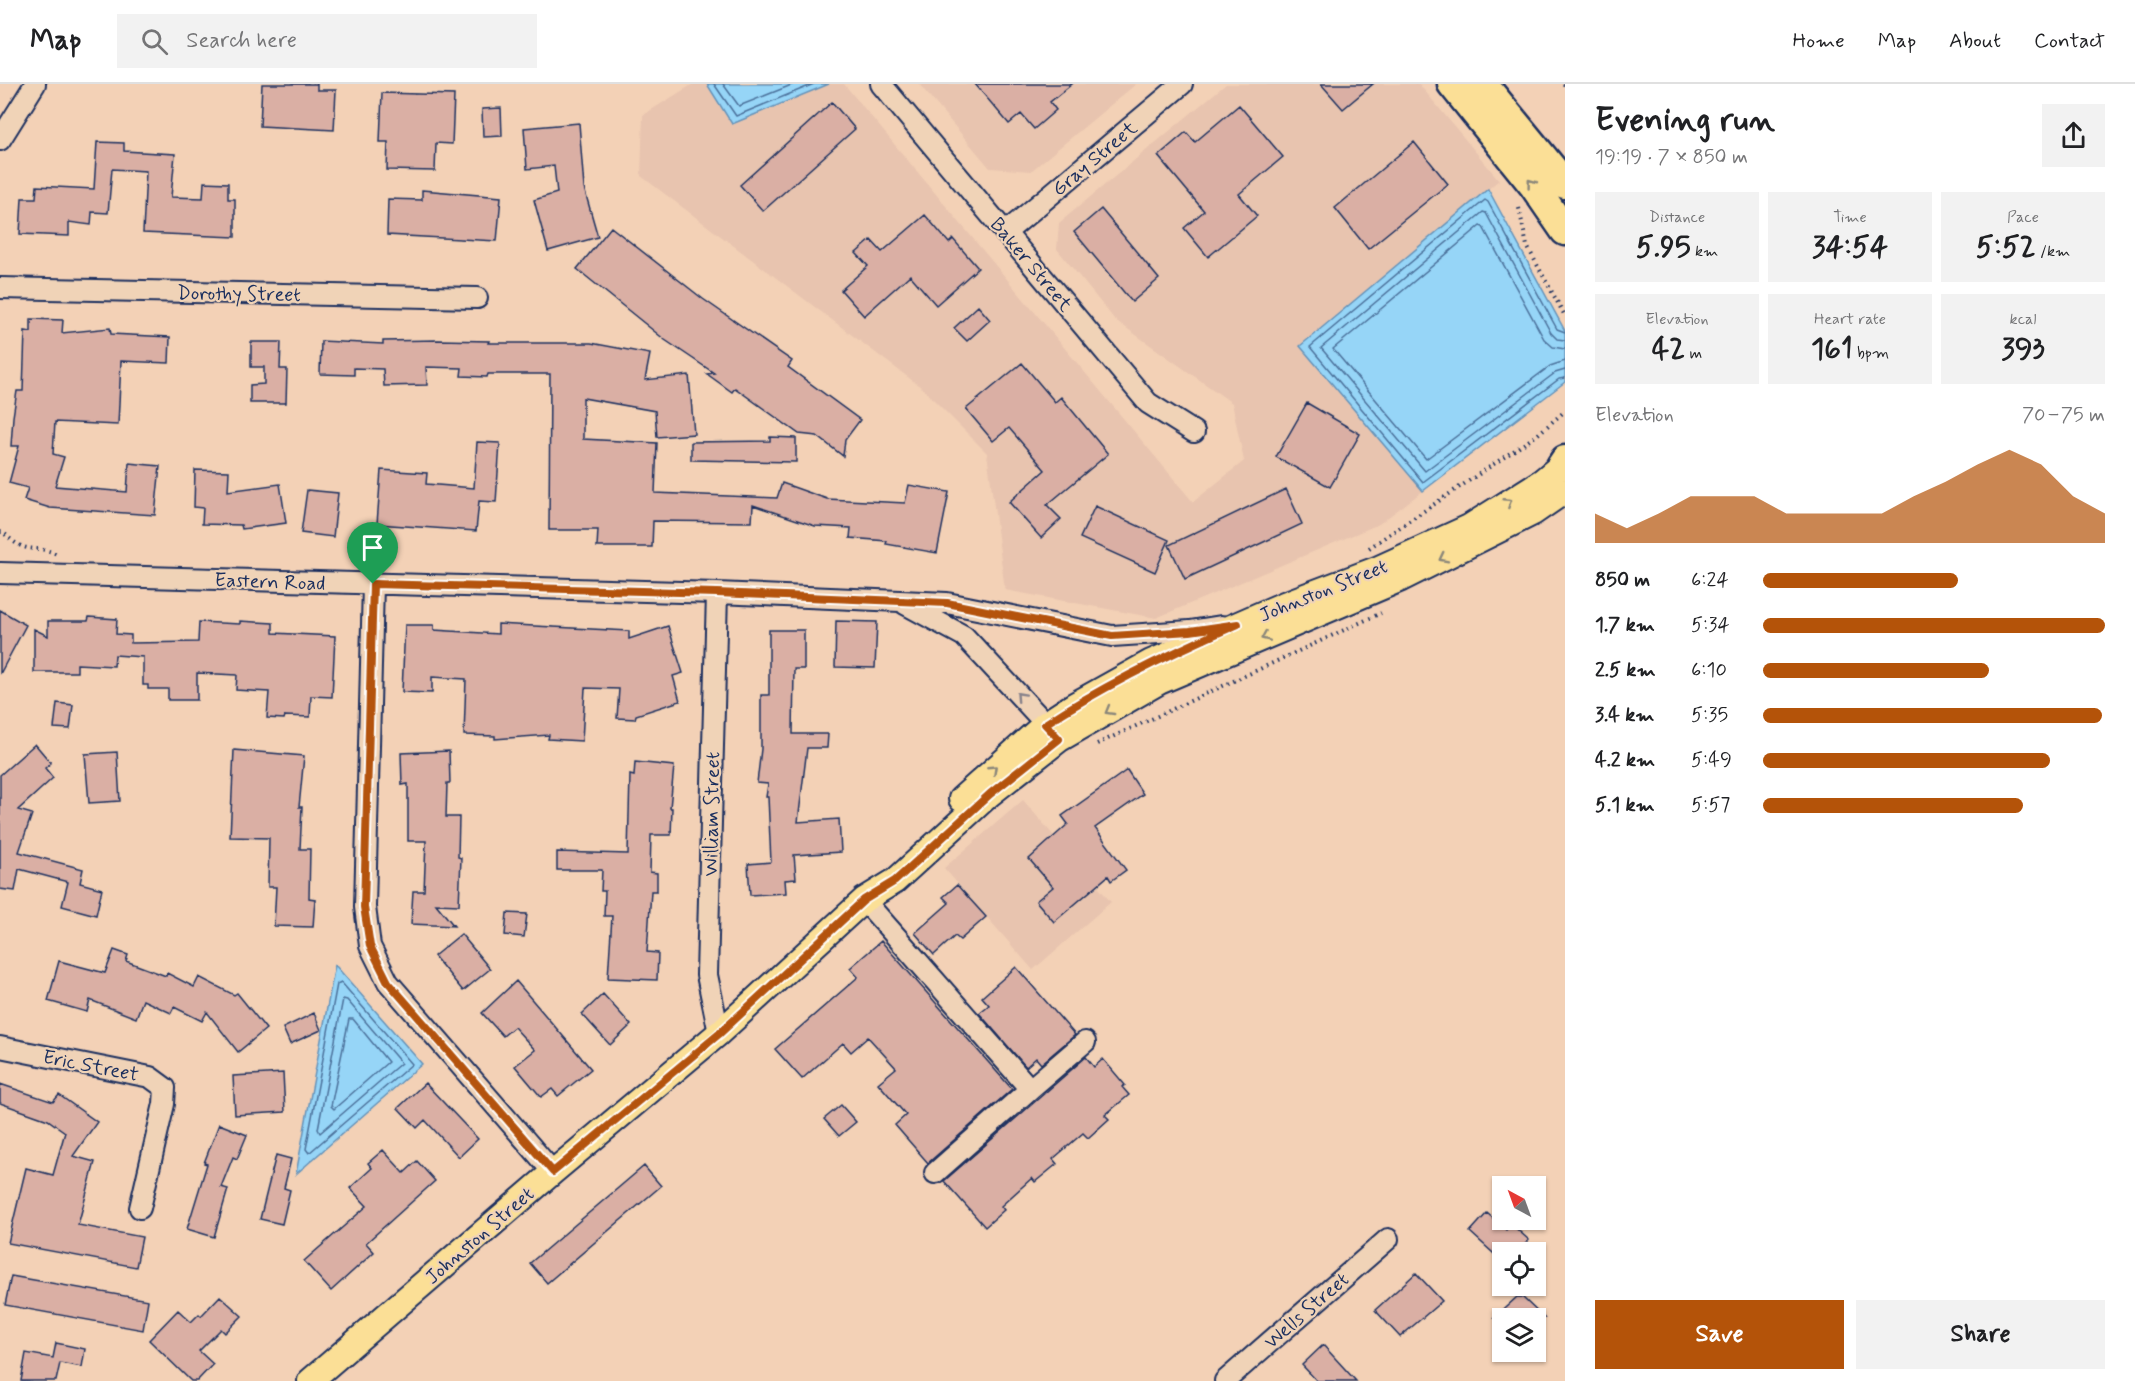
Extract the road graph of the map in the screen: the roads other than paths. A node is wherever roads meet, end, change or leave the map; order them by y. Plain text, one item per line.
1 (35, 84) edge
2 (881, 84) edge
3 (1182, 84) edge
4 (1452, 84) edge
5 (1491, 89) edge
6 (0, 140) edge
7 (1565, 184) edge
8 (1565, 231) edge
9 (1005, 232) junction
10 (0, 288) edge
11 (477, 298) dead end
12 (1194, 432) dead end
13 (1564, 470) edge
14 (0, 573) edge
15 (373, 584) junction
16 (717, 593) junction
17 (900, 601) junction
18 (1238, 624) junction
19 (1052, 731) junction
20 (864, 900) junction
21 (719, 1034) junction
22 (1085, 1042) dead end
23 (0, 1047) edge
24 (1030, 1089) junction
25 (553, 1172) junction
26 (935, 1173) dead end
27 (140, 1208) dead end
28 (1388, 1239) dead end
29 (310, 1381) edge
30 (1225, 1381) edge

1 - 6 street
2 - 9 street, Baker Street
3 - 9 street, Gray Street
8 -> 4 highway
5 - 7 highway
9 - 12 street, Baker Street
10 - 11 street, Dorothy Street
18 -> 13 main road, Johnston Street
13 -> 19 main road, Johnston Street
14 - 15 street, Eastern Road
15 - 16 street, Eastern Road
15 - 25 street
16 - 17 street, Eastern Road
16 - 21 street, William Street
17 - 18 street, Eastern Road
19 -> 17 street, Eastern Road
18 - 19 main road, Johnston Street
19 - 20 main road, Johnston Street
20 - 21 main road, Johnston Street
20 - 24 street
21 - 25 main road, Johnston Street
22 - 24 street
23 - 27 street, Eric Street
24 - 26 street
25 - 29 main road, Johnston Street
28 - 30 street, Wells Street

